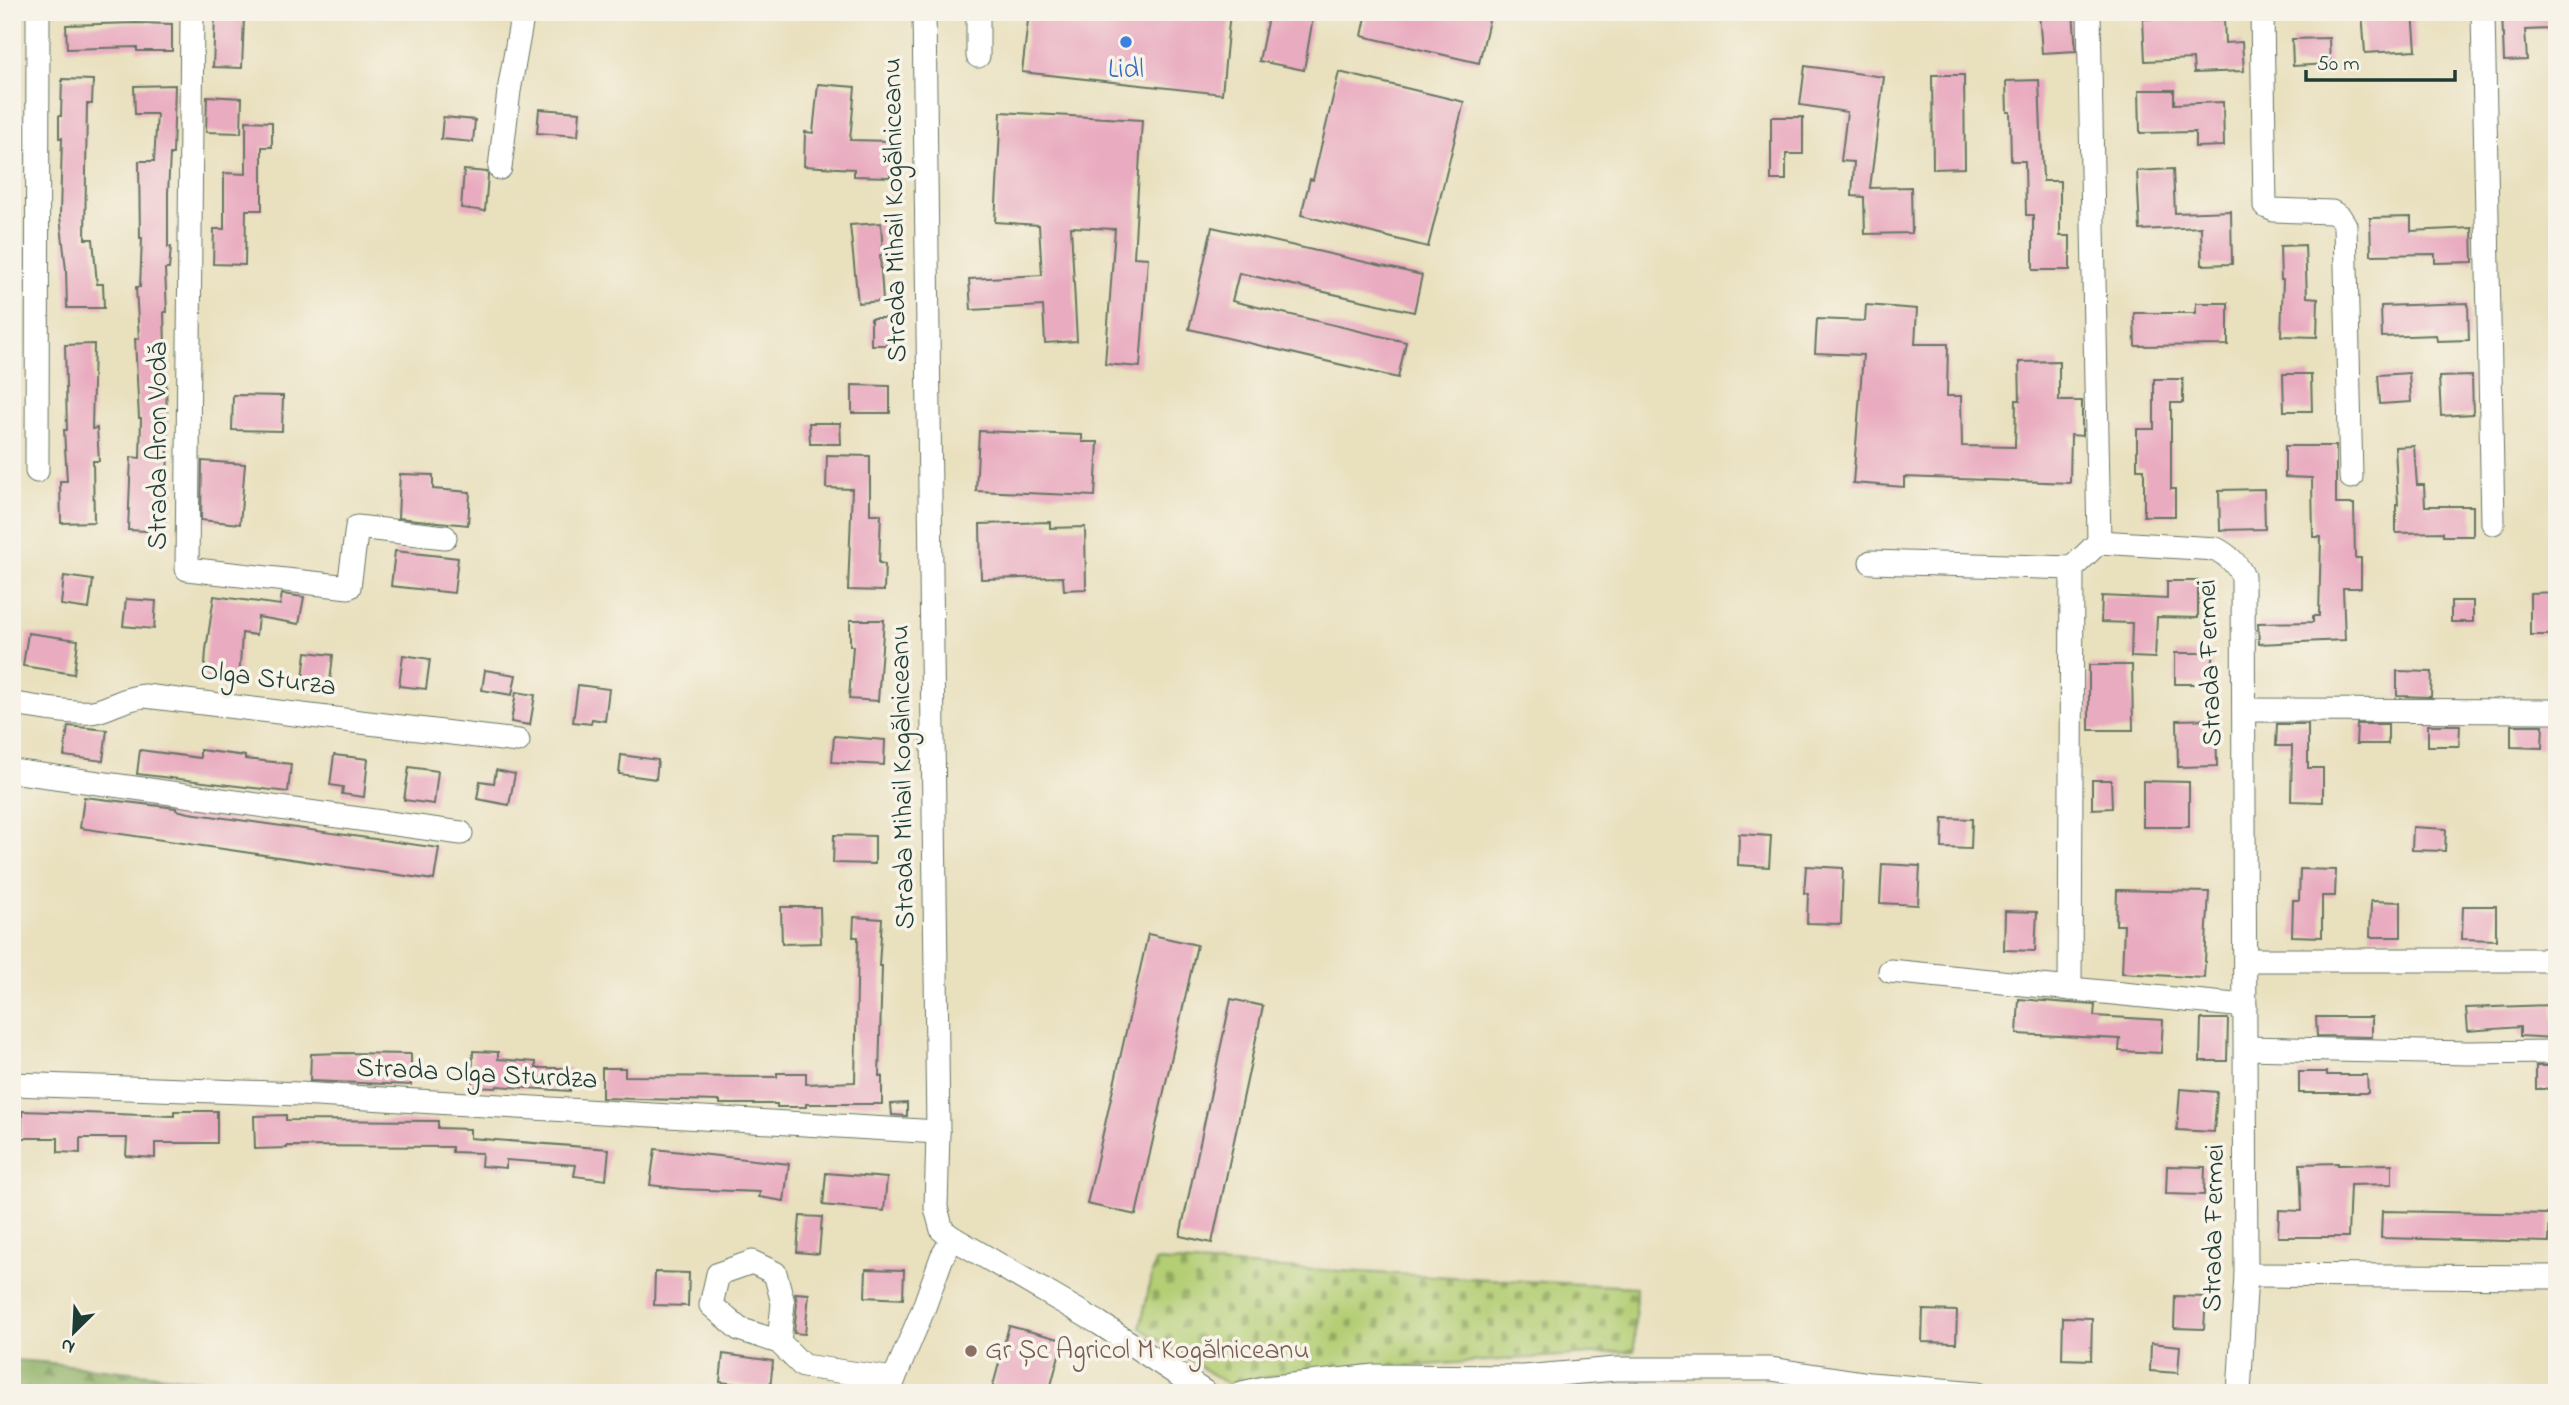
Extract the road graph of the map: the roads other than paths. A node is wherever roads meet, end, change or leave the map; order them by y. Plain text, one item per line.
1 (38, 12) edge
2 (192, 12) edge
3 (523, 12) edge
4 (924, 12) edge
5 (978, 12) edge
6 (2090, 12) edge
7 (2262, 12) edge
8 (2483, 12) edge
9 (978, 56) dead end
10 (500, 168) dead end
11 (37, 471) dead end
12 (2351, 477) dead end
13 (2493, 523) dead end
14 (445, 537) dead end
15 (2099, 542) junction
16 (1871, 562) dead end
17 (2072, 568) junction
18 (12, 704) edge
19 (2244, 710) junction
20 (2557, 711) edge
21 (518, 741) dead end
22 (12, 771) edge
23 (461, 833) dead end
24 (2245, 960) junction
25 (2557, 960) edge
26 (1890, 971) dead end
27 (2070, 989) junction
28 (2245, 1006) junction
29 (2246, 1048) junction
30 (2557, 1052) edge
31 (12, 1083) edge
32 (938, 1132) junction
33 (953, 1238) junction
34 (2246, 1275) junction
35 (2557, 1277) edge
36 (779, 1342) dead end
37 (891, 1386) edge
38 (1206, 1393) edge
39 (1242, 1393) edge
40 (1978, 1393) edge
41 (2239, 1393) edge

1 - 11 street
2 - 14 street, Strada Aron Vodă
3 - 10 street
4 - 32 street, Strada Mihail Kogălniceanu
5 - 9 street
6 - 15 street
7 - 12 street
8 - 13 street
15 - 17 street
15 - 19 street, Strada Fermei
16 - 17 street
17 - 27 street
18 - 21 street, Olga Sturza
19 - 20 street
19 - 24 street, Strada Fermei
22 - 23 street
24 - 25 street
24 - 28 street, Strada Fermei
26 - 27 street
27 - 28 street
28 - 29 street, Strada Fermei
29 - 30 street
29 - 34 street, Strada Fermei
31 - 32 street, Strada Olga Sturdza
32 - 33 street, Strada Mihail Kogălniceanu
33 - 37 street
33 - 38 street, Strada Mihail Kogălniceanu
34 - 35 street
34 - 41 street, Strada Fermei
36 - 37 street
39 - 40 street

